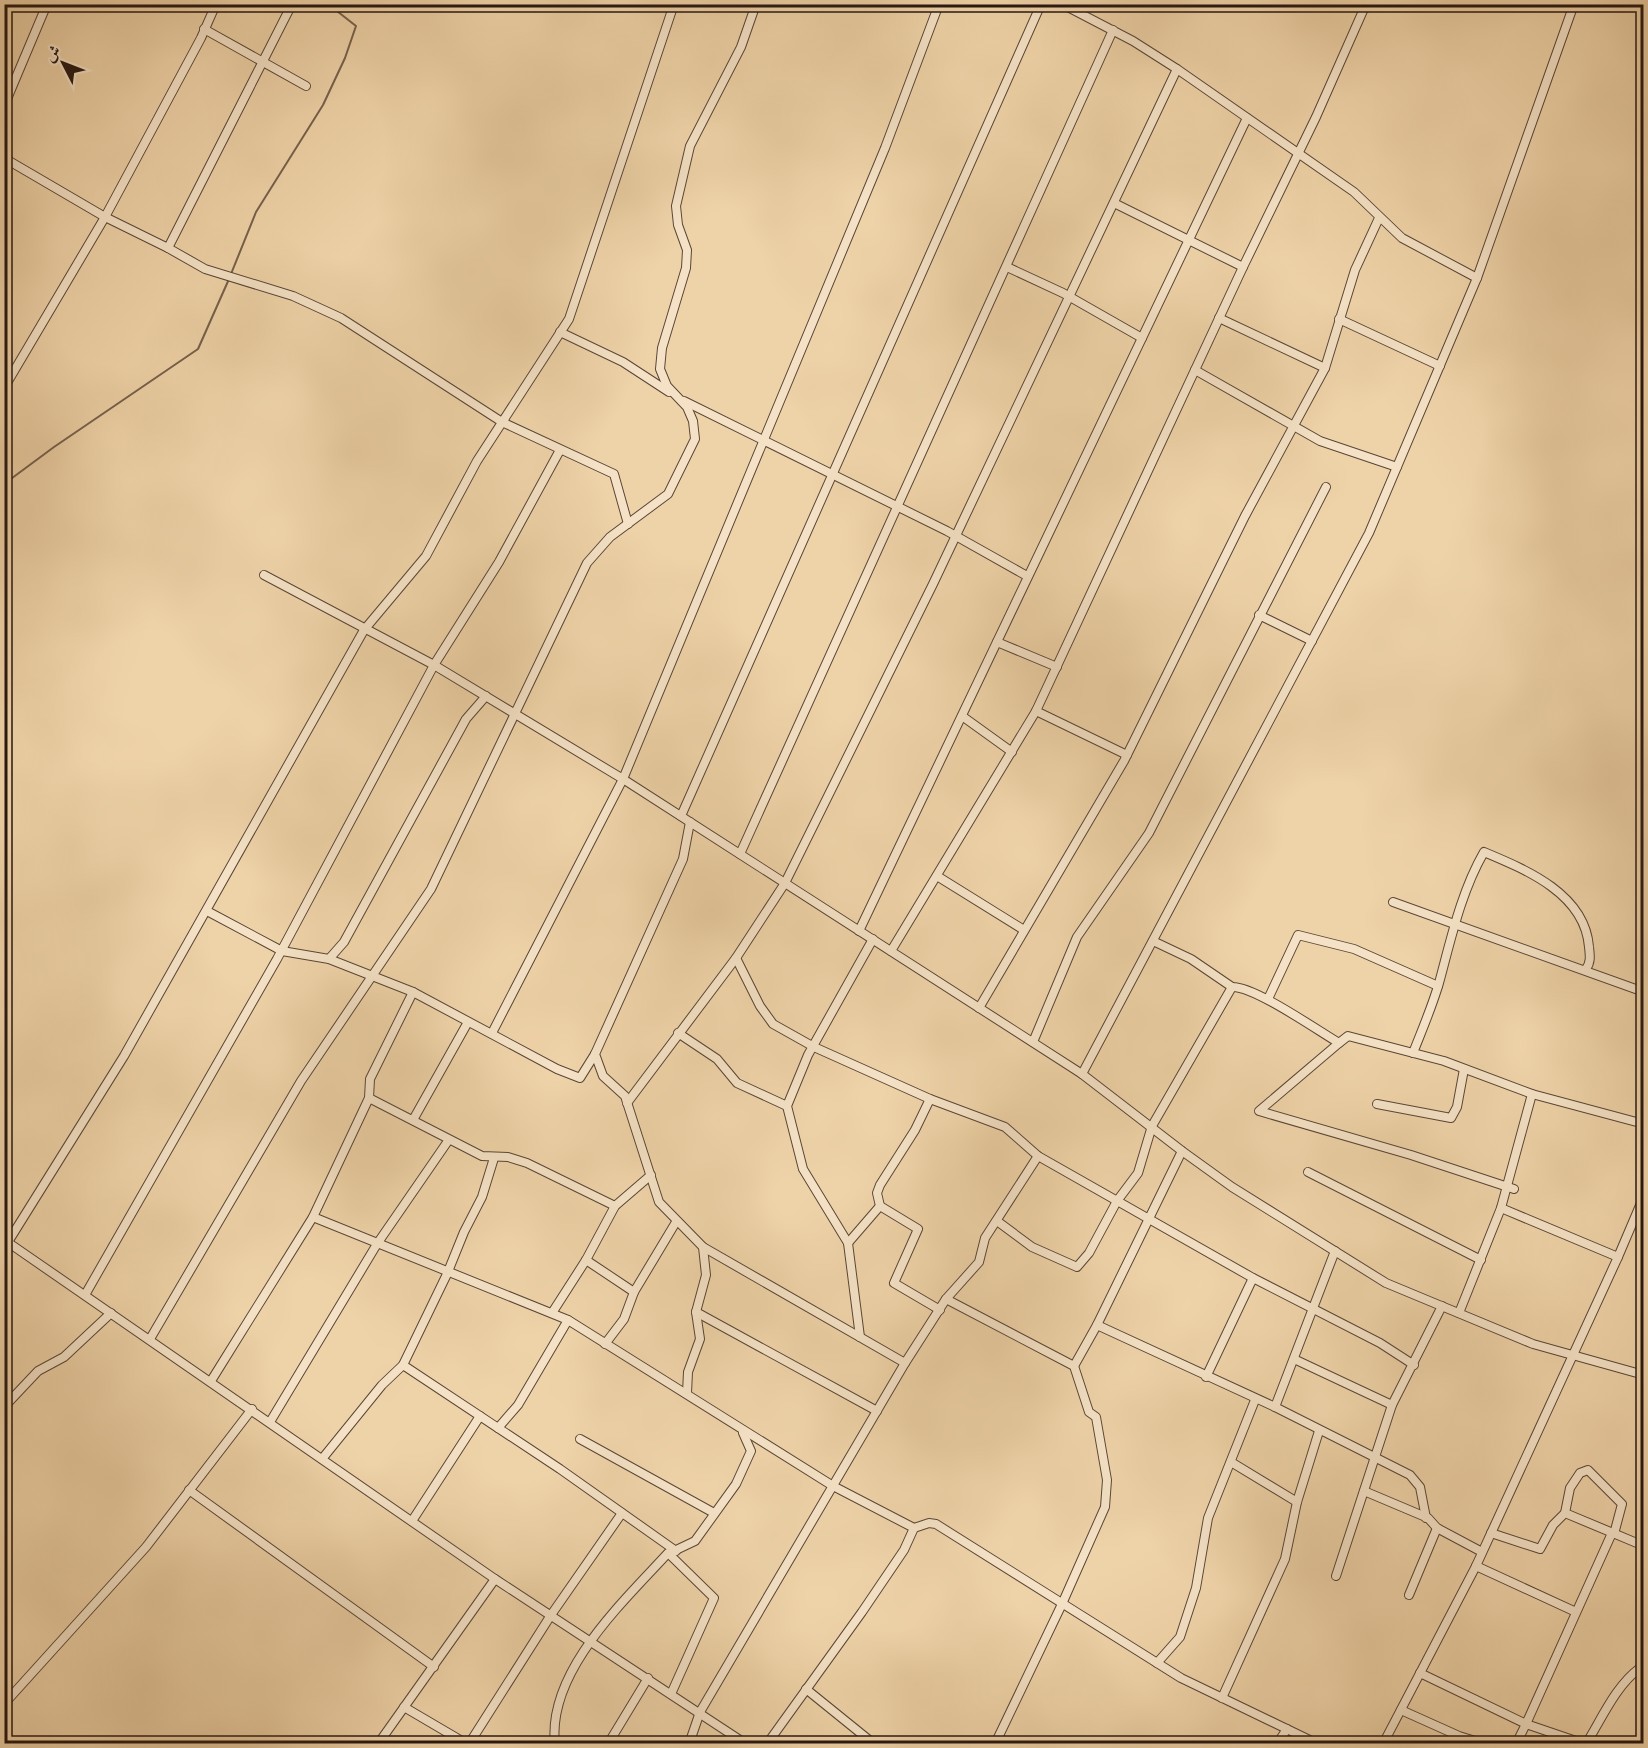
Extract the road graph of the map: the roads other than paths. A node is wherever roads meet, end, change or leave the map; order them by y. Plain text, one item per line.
1 (47, 4) edge
2 (216, 4) edge
3 (292, 4) edge
4 (674, 4) edge
5 (756, 4) edge
6 (939, 4) edge
7 (1041, 4) edge
8 (1062, 4) edge
9 (1366, 4) edge
10 (1574, 4) edge
11 (204, 29) junction
12 (1113, 30) junction
13 (263, 62) junction
14 (1177, 69) junction
15 (306, 86) dead end
16 (4, 106) edge
17 (1247, 118) junction
18 (1298, 153) junction
19 (4, 158) edge
20 (1114, 203) junction
21 (105, 217) junction
22 (1379, 218) junction
23 (1188, 241) junction
24 (168, 248) junction
25 (1007, 267) junction
26 (1243, 267) junction
27 (1477, 278) junction
28 (1069, 297) junction
29 (1219, 318) junction
30 (1339, 319) junction
31 (560, 332) junction
32 (1142, 338) junction
33 (1440, 366) junction
34 (1324, 368) junction
35 (1195, 370) junction
36 (4, 388) edge
37 (683, 400) junction
38 (502, 422) junction
39 (1294, 426) junction
40 (763, 441) junction
41 (560, 450) junction
42 (1397, 467) junction
43 (832, 474) junction
44 (1326, 487) dead end
45 (898, 507) junction
46 (628, 524) junction
47 (956, 536) junction
48 (264, 575) dead end
49 (1027, 576) junction
50 (1259, 615) junction
51 (364, 630) junction
52 (1312, 641) junction
53 (997, 642) junction
54 (434, 665) junction
55 (1057, 667) junction
56 (486, 696) junction
57 (1036, 711) junction
58 (515, 714) junction
59 (962, 716) junction
60 (1012, 752) junction
61 (1127, 755) junction
62 (622, 779) junction
63 (681, 816) junction
64 (690, 822) junction
65 (740, 854) junction
66 (937, 876) junction
67 (786, 883) junction
68 (1393, 902) dead end
69 (207, 911) junction
70 (1454, 924) junction
71 (859, 930) junction
72 (1024, 930) junction
73 (873, 939) junction
74 (1153, 941) junction
75 (282, 951) junction
76 (891, 951) junction
77 (736, 958) junction
78 (329, 959) junction
79 (1586, 969) junction
80 (372, 976) junction
81 (1438, 986) junction
82 (1232, 987) junction
83 (413, 992) junction
84 (1644, 992) edge
85 (1268, 999) junction
86 (980, 1008) junction
87 (468, 1022) junction
88 (492, 1033) junction
89 (678, 1033) junction
90 (1033, 1042) junction
91 (1339, 1043) junction
92 (814, 1047) junction
93 (1413, 1053) junction
94 (595, 1054) junction
95 (1464, 1069) junction
96 (1082, 1074) junction
97 (1532, 1094) junction
98 (369, 1098) junction
99 (930, 1099) junction
100 (627, 1103) junction
101 (1377, 1104) dead end
102 (787, 1106) junction
103 (413, 1120) junction
104 (1644, 1124) edge
105 (1152, 1126) junction
106 (448, 1141) junction
107 (1182, 1152) junction
108 (1038, 1156) junction
109 (495, 1158) junction
110 (1308, 1172) dead end
111 (651, 1175) junction
112 (1510, 1188) junction
113 (1643, 1200) edge
114 (1117, 1201) junction
115 (615, 1206) junction
116 (880, 1206) junction
117 (1501, 1209) junction
118 (313, 1217) junction
119 (1149, 1218) junction
120 (997, 1221) junction
121 (676, 1222) junction
122 (6, 1241) edge
123 (848, 1243) junction
124 (377, 1244) junction
125 (702, 1247) junction
126 (1335, 1251) junction
127 (1618, 1257) junction
128 (586, 1260) junction
129 (1481, 1260) junction
130 (447, 1272) junction
131 (1253, 1278) junction
132 (634, 1292) junction
133 (86, 1295) junction
134 (946, 1299) junction
135 (1442, 1306) junction
136 (1313, 1308) junction
137 (940, 1310) junction
138 (696, 1312) junction
139 (111, 1313) junction
140 (552, 1313) junction
141 (1459, 1313) junction
142 (568, 1320) junction
143 (1097, 1325) junction
144 (860, 1337) junction
145 (150, 1339) junction
146 (604, 1344) junction
147 (1572, 1357) junction
148 (1294, 1359) junction
149 (905, 1364) junction
150 (403, 1365) junction
151 (1414, 1365) junction
152 (1074, 1366) junction
153 (1644, 1375) edge
154 (1206, 1377) junction
155 (211, 1381) junction
156 (687, 1393) junction
157 (1255, 1400) junction
158 (1392, 1405) junction
159 (4, 1407) edge
160 (1275, 1407) junction
161 (252, 1409) junction
162 (877, 1411) junction
163 (480, 1416) junction
164 (270, 1422) junction
165 (498, 1428) junction
166 (742, 1431) junction
167 (1319, 1431) junction
168 (580, 1439) dead end
169 (1374, 1457) junction
170 (322, 1459) junction
171 (1231, 1462) junction
172 (833, 1486) junction
173 (189, 1490) junction
174 (1364, 1491) junction
175 (1297, 1502) junction
176 (1565, 1512) junction
177 (622, 1513) junction
178 (714, 1513) junction
179 (1426, 1518) junction
180 (412, 1521) junction
181 (914, 1528) junction
182 (1437, 1528) junction
183 (1491, 1533) junction
184 (1613, 1533) junction
185 (1644, 1546) edge
186 (672, 1552) junction
187 (1482, 1552) junction
188 (1476, 1566) junction
189 (1336, 1576) dead end
190 (495, 1578) junction
191 (1409, 1595) dead end
192 (1062, 1604) junction
193 (1576, 1612) junction
194 (551, 1615) junction
195 (591, 1641) junction
196 (1156, 1663) junction
197 (434, 1667) junction
198 (1644, 1669) edge
199 (1420, 1673) junction
200 (648, 1678) junction
201 (806, 1689) junction
202 (671, 1694) junction
203 (1222, 1698) junction
204 (4, 1704) edge
205 (404, 1707) junction
206 (1401, 1710) junction
207 (700, 1712) junction
208 (1526, 1724) junction
209 (1287, 1729) junction
210 (378, 1743) edge
211 (468, 1743) edge
212 (555, 1743) edge
213 (608, 1743) edge
214 (689, 1743) edge
215 (746, 1743) edge
216 (767, 1743) edge
217 (874, 1743) edge
218 (994, 1743) edge
219 (1277, 1743) edge
220 (1318, 1743) edge
221 (1383, 1743) edge
222 (1485, 1743) edge
223 (1516, 1743) edge
224 (1586, 1743) edge

1 - 16 street
2 - 11 street
3 - 13 street
4 - 31 street
5 - 37 street
6 - 40 street
7 - 43 street
8 - 12 street
9 - 18 street
10 - 27 street
11 - 13 street
11 - 21 street
12 - 14 street
12 - 25 street
13 - 15 street
13 - 24 street
14 - 17 street
14 - 20 street
17 - 18 street
17 - 23 street
18 - 22 street
18 - 26 street
19 - 21 street
20 - 23 street
20 - 28 street
21 - 24 street
21 - 36 street
22 - 27 street
22 - 30 street
23 - 26 street
23 - 32 street
24 - 38 street
25 - 28 street
25 - 45 street
26 - 29 street
27 - 33 street
28 - 32 street
28 - 47 street
29 - 34 street
29 - 35 street
30 - 33 street
30 - 34 street
31 - 37 street
31 - 38 street
32 - 49 street
33 - 42 street
34 - 39 street
35 - 39 street
35 - 55 street
37 - 40 street
37 - 46 street
38 - 41 street
38 - 51 street
39 - 42 street
39 - 61 street
40 - 43 street
40 - 62 street
41 - 46 street
41 - 54 street
42 - 52 street
43 - 45 street
43 - 63 street
44 - 50 street
45 - 47 street
45 - 65 street
46 - 58 street
47 - 49 street
47 - 67 street
48 - 51 street
49 - 53 street
50 - 52 street
50 - 90 street
51 - 54 street
51 - 69 street
52 - 74 street
53 - 55 street
53 - 59 street
54 - 56 street
54 - 75 street
55 - 57 street
56 - 58 street
56 - 78 street
57 - 60 street
57 - 61 street
58 - 62 street
58 - 80 street
59 - 60 street
59 - 71 street
60 - 66 street
61 - 72 street
62 - 63 street
62 - 88 street
63 - 64 street
64 - 65 street
64 - 94 street
65 - 67 street
66 - 72 street
66 - 76 street
67 - 71 street
67 - 77 street
68 - 70 street
69 - 75 street
69 - 122 street
70 - 79 street
70 - 79 street
70 - 81 street
71 - 73 street
72 - 86 street
73 - 76 street
73 - 92 street
74 - 82 street
74 - 96 street
75 - 78 street
75 - 133 street
76 - 86 street
77 - 89 street
77 - 92 street
78 - 80 street
79 - 84 street
80 - 83 street
80 - 145 street
81 - 85 street
81 - 93 street
82 - 85 street
82 - 105 street
83 - 87 street
83 - 98 street
85 - 91 street
86 - 90 street
87 - 88 street
87 - 103 street
88 - 94 street
89 - 100 street
89 - 102 street
90 - 96 street
91 - 93 street
91 - 112 street
92 - 99 street
92 - 102 street
93 - 95 street
94 - 100 street
95 - 97 street
95 - 101 street
96 - 105 street
97 - 104 street
97 - 112 street
98 - 103 street
98 - 118 street
99 - 108 street
99 - 116 street
100 - 111 street
102 - 123 street
103 - 106 street
105 - 107 street
105 - 114 street
106 - 109 street
106 - 124 street
107 - 119 street
107 - 126 street
108 - 114 street
108 - 120 street
109 - 115 street
109 - 130 street
110 - 129 street
111 - 115 street
111 - 121 street
112 - 117 street
113 - 127 street
114 - 119 street
114 - 120 street
115 - 128 street
116 - 123 street
116 - 137 street
117 - 127 street
117 - 129 street
118 - 124 street
118 - 155 street
119 - 131 street
119 - 143 street
120 - 134 street
121 - 125 street
121 - 132 street
122 - 133 street
123 - 144 street
124 - 130 street
124 - 164 street
125 - 138 street
125 - 144 street
126 - 135 street
126 - 136 street
127 - 147 street
128 - 132 street
128 - 140 street
129 - 141 street
130 - 140 street
130 - 150 street
131 - 136 street
131 - 154 street
132 - 146 street
133 - 139 street
134 - 137 street
134 - 152 street
135 - 141 street
135 - 151 street
136 - 148 street
136 - 151 street
137 - 149 street
138 - 156 street
138 - 162 street
139 - 145 street
139 - 159 street
140 - 142 street
141 - 147 street
142 - 146 street
142 - 165 street
143 - 152 street
143 - 154 street
144 - 149 street
145 - 155 street
146 - 156 street
147 - 153 street
147 - 183 street
148 - 158 street
148 - 160 street
149 - 162 street
150 - 163 street
150 - 170 street
151 - 158 street
152 - 192 street
154 - 157 street
155 - 161 street
156 - 166 street
157 - 160 street
157 - 171 street
158 - 169 street
160 - 167 street
161 - 164 street
161 - 173 street
162 - 172 street
163 - 165 street
163 - 180 street
164 - 170 street
165 - 177 street
166 - 172 street
166 - 178 street
167 - 169 street
167 - 175 street
168 - 178 street
169 - 174 street
169 - 179 street
170 - 180 street
171 - 175 street
171 - 196 street
172 - 181 street
172 - 207 street
173 - 197 street
173 - 204 street
174 - 179 street
174 - 189 street
175 - 203 street
176 - 183 street
176 - 184 street
176 - 184 street
177 - 186 street
177 - 194 street
178 - 186 street
179 - 182 street
180 - 190 street
181 - 192 street
181 - 201 street
182 - 187 street
182 - 191 street
183 - 187 street
184 - 185 street
184 - 193 street
186 - 195 street
186 - 202 street
187 - 188 street
188 - 193 street
188 - 199 street
190 - 194 street
190 - 197 street
192 - 196 street
192 - 218 street
193 - 208 street
194 - 195 street
194 - 211 street
195 - 200 street
195 - 212 street
196 - 203 street
197 - 205 street
198 - 224 street
199 - 206 street
199 - 208 street
200 - 202 street
200 - 213 street
201 - 216 street
201 - 217 street
202 - 207 street
203 - 209 street
205 - 210 street
205 - 211 street
206 - 221 street
206 - 222 street
207 - 214 street
207 - 215 street
208 - 223 street
208 - 224 street
209 - 219 street
209 - 220 street

